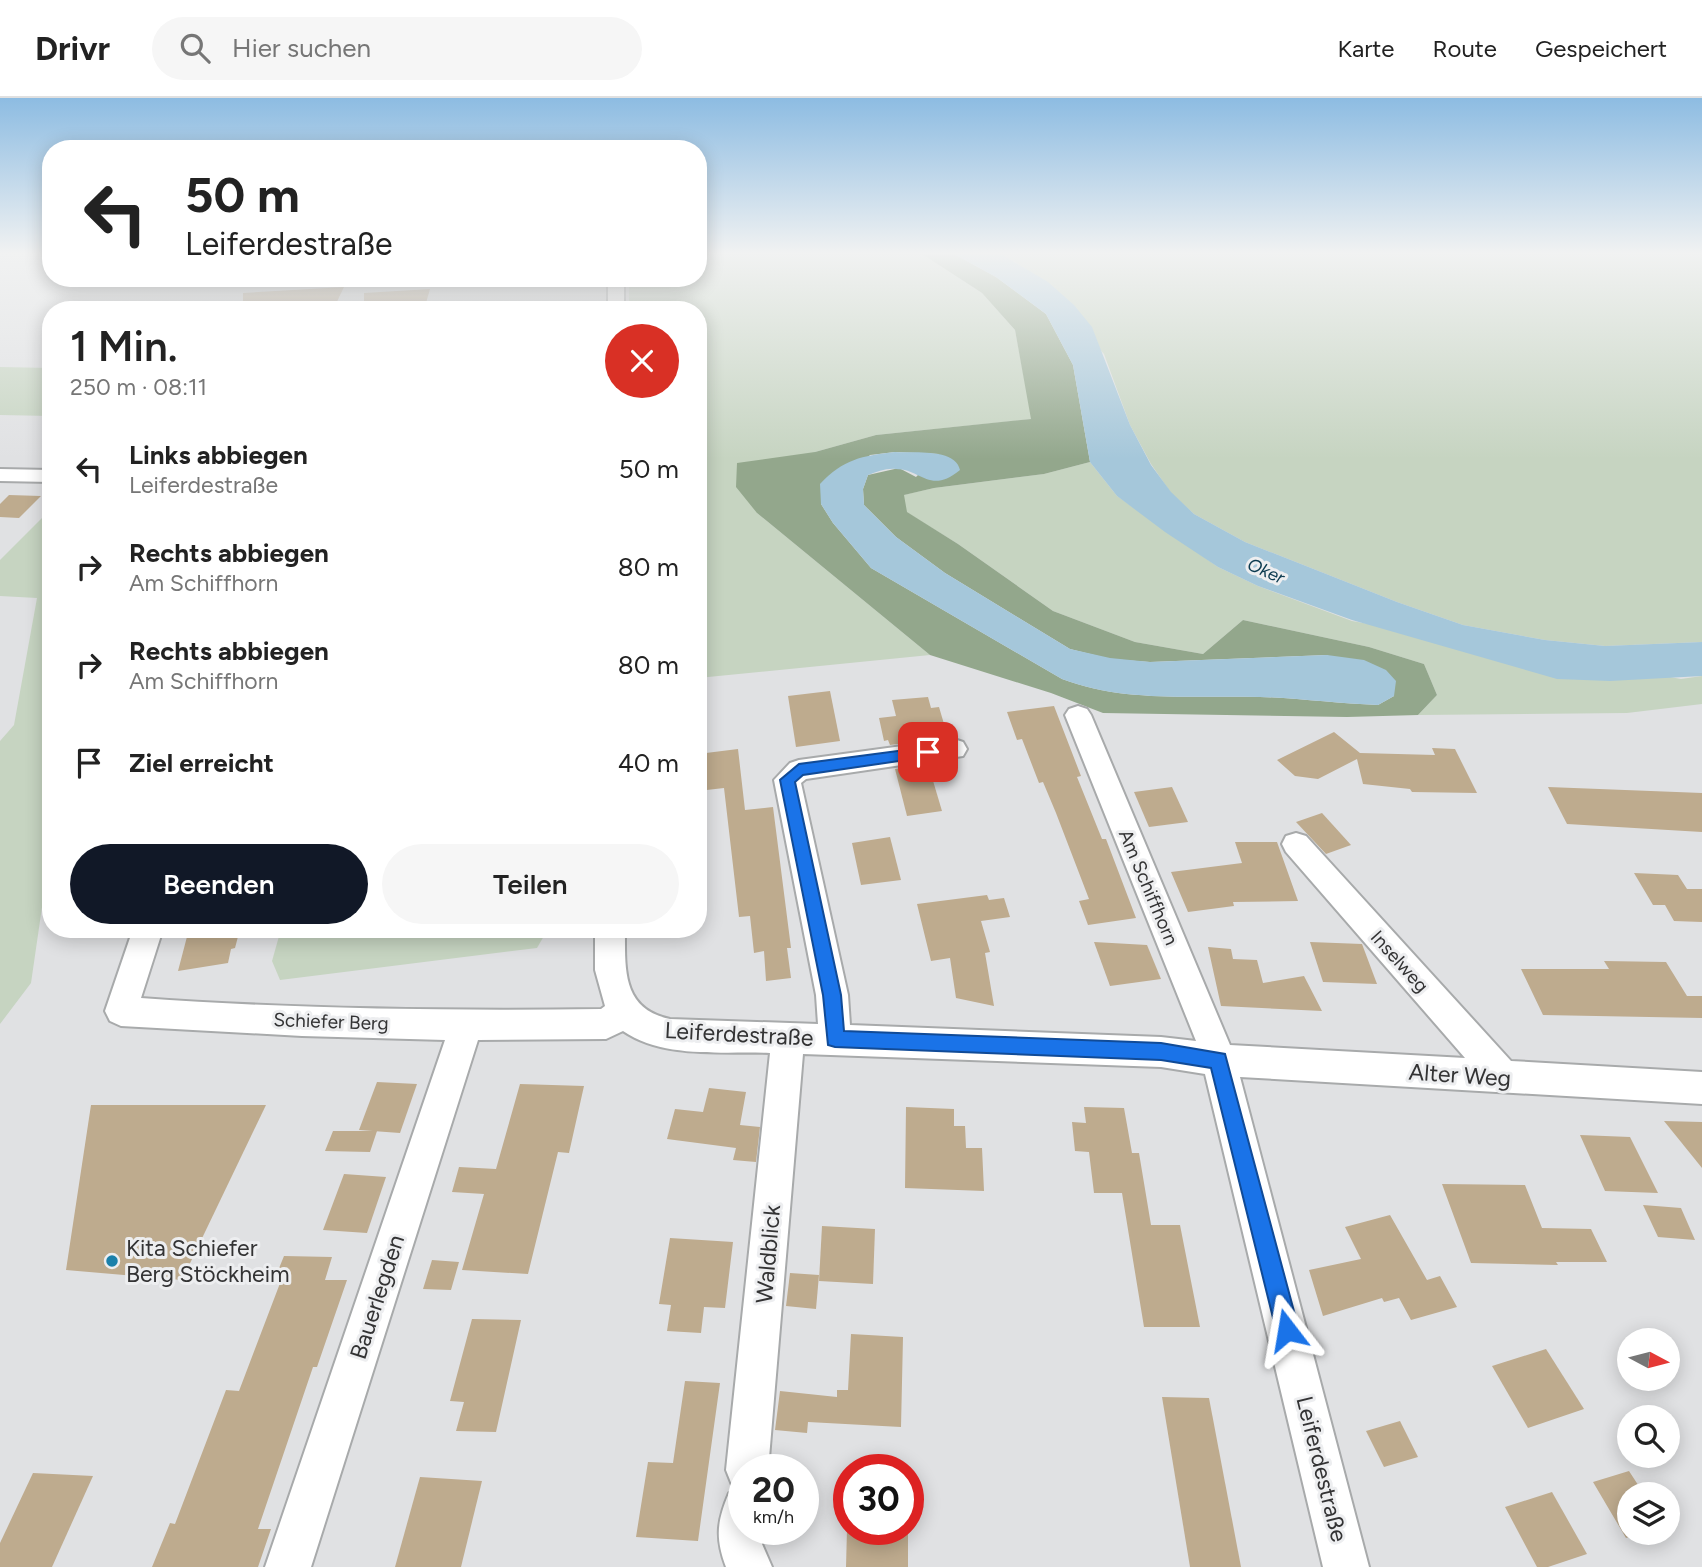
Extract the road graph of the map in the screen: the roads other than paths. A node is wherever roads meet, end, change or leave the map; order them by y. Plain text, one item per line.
1 (0, 475) edge
2 (42, 476) edge
3 (1078, 715) dead end
4 (954, 749) dead end
5 (1296, 844) dead end
6 (145, 938) edge
7 (611, 938) edge
8 (625, 1012) junction
9 (466, 1026) junction
10 (788, 1038) junction
11 (835, 1039) junction
12 (1218, 1060) junction
13 (1504, 1078) junction
14 (1702, 1088) edge
15 (749, 1454) edge
16 (740, 1545) edge
17 (288, 1567) edge
18 (749, 1567) edge
19 (1346, 1567) edge

1 - 2 street
3 - 12 street, Am Schiffhorn
4 - 11 street
5 - 13 street, Inselweg
6 - 9 street, Schiefer Berg
7 - 8 street
8 - 9 street, Schiefer Berg
8 - 10 street, Leiferdestraße
9 - 17 street, Bauerlegden
10 - 11 street, Leiferdestraße
10 - 15 street, Waldblick
11 - 12 street, Leiferdestraße
12 - 13 street, Alter Weg
12 - 19 street, Leiferdestraße
13 - 14 street, Alter Weg
16 - 18 street

